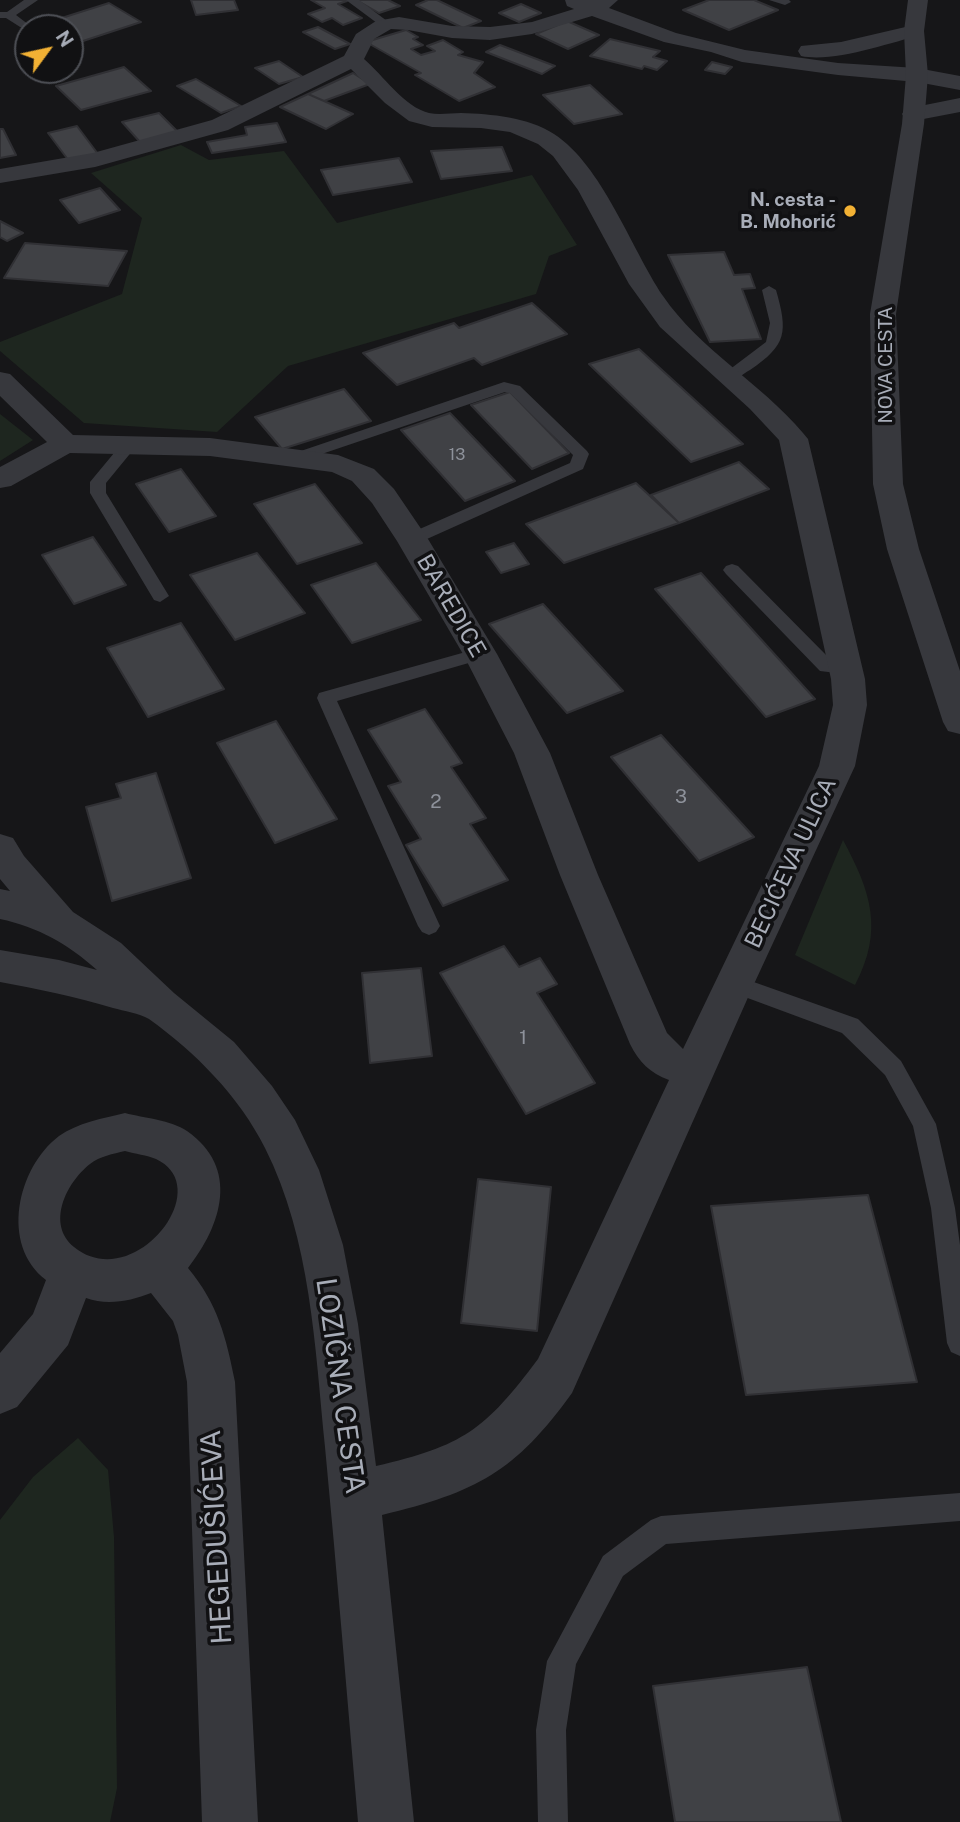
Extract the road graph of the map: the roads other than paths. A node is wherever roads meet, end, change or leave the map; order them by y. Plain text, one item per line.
1 (32, 0) edge
2 (352, 0) edge
3 (569, 0) edge
4 (918, 0) edge
5 (600, 5) edge
6 (4, 15) edge
7 (385, 24) junction
8 (914, 31) junction
9 (716, 47) junction
10 (815, 51) junction
11 (353, 60) junction
12 (960, 65) edge
13 (916, 67) junction
14 (960, 83) edge
15 (960, 105) edge
16 (913, 114) junction
17 (0, 176) edge
18 (769, 290) dead end
19 (730, 376) junction
20 (0, 380) edge
21 (65, 444) junction
22 (130, 444) junction
23 (298, 457) junction
24 (0, 479) edge
25 (412, 539) junction
26 (732, 570) dead end
27 (160, 596) dead end
28 (480, 654) junction
29 (845, 668) junction
30 (960, 722) edge
31 (0, 848) edge
32 (0, 904) edge
33 (59, 921) junction
34 (429, 926) dead end
35 (10, 974) edge
36 (734, 984) junction
37 (161, 1005) junction
38 (694, 1072) junction
39 (158, 1266) junction
40 (72, 1273) junction
41 (960, 1343) edge
42 (0, 1390) edge
43 (355, 1496) junction
44 (960, 1507) edge
45 (230, 1822) edge
46 (386, 1822) edge
47 (554, 1822) edge

1 - 6 lane
2 - 7 lane
3 - 5 street
4 - 8 street, NOVA CESTA
5 - 7 street
5 - 9 street
7 - 11 street
8 - 10 street
8 - 13 street, NOVA CESTA
9 - 10 street
9 - 13 street
10 - 13 street
11 - 17 street
11 - 19 street, BECIĆEVA ULICA
12 - 13 street
13 - 14 street
13 - 16 street, NOVA CESTA
15 - 16 street
16 - 30 street, NOVA CESTA
18 - 19 lane
19 - 29 street, BECIĆEVA ULICA
20 - 21 street
21 - 22 street, BAREDICE
21 - 24 street, BAREDICE
22 - 23 street, BAREDICE
22 - 27 lane
23 - 25 street, BAREDICE
23 - 25 lane
25 - 28 street, BAREDICE
26 - 29 lane
28 - 34 lane
28 - 38 street, BAREDICE
29 - 36 street, BECIĆEVA ULICA
31 - 33 street
32 - 33 street, LOZIČNA CESTA
33 - 37 street, LOZIČNA CESTA
35 - 37 street, LOZIČNA CESTA
36 - 38 street, BECIĆEVA ULICA
36 - 41 lane
37 - 43 street, LOZIČNA CESTA
38 - 43 street, BECIĆEVA ULICA
39 - 40 street
39 - 40 street
39 - 45 street, HEGEDUŠIĆEVA
40 - 42 street
43 - 46 street, LOZIČNA CESTA
44 - 47 lane

